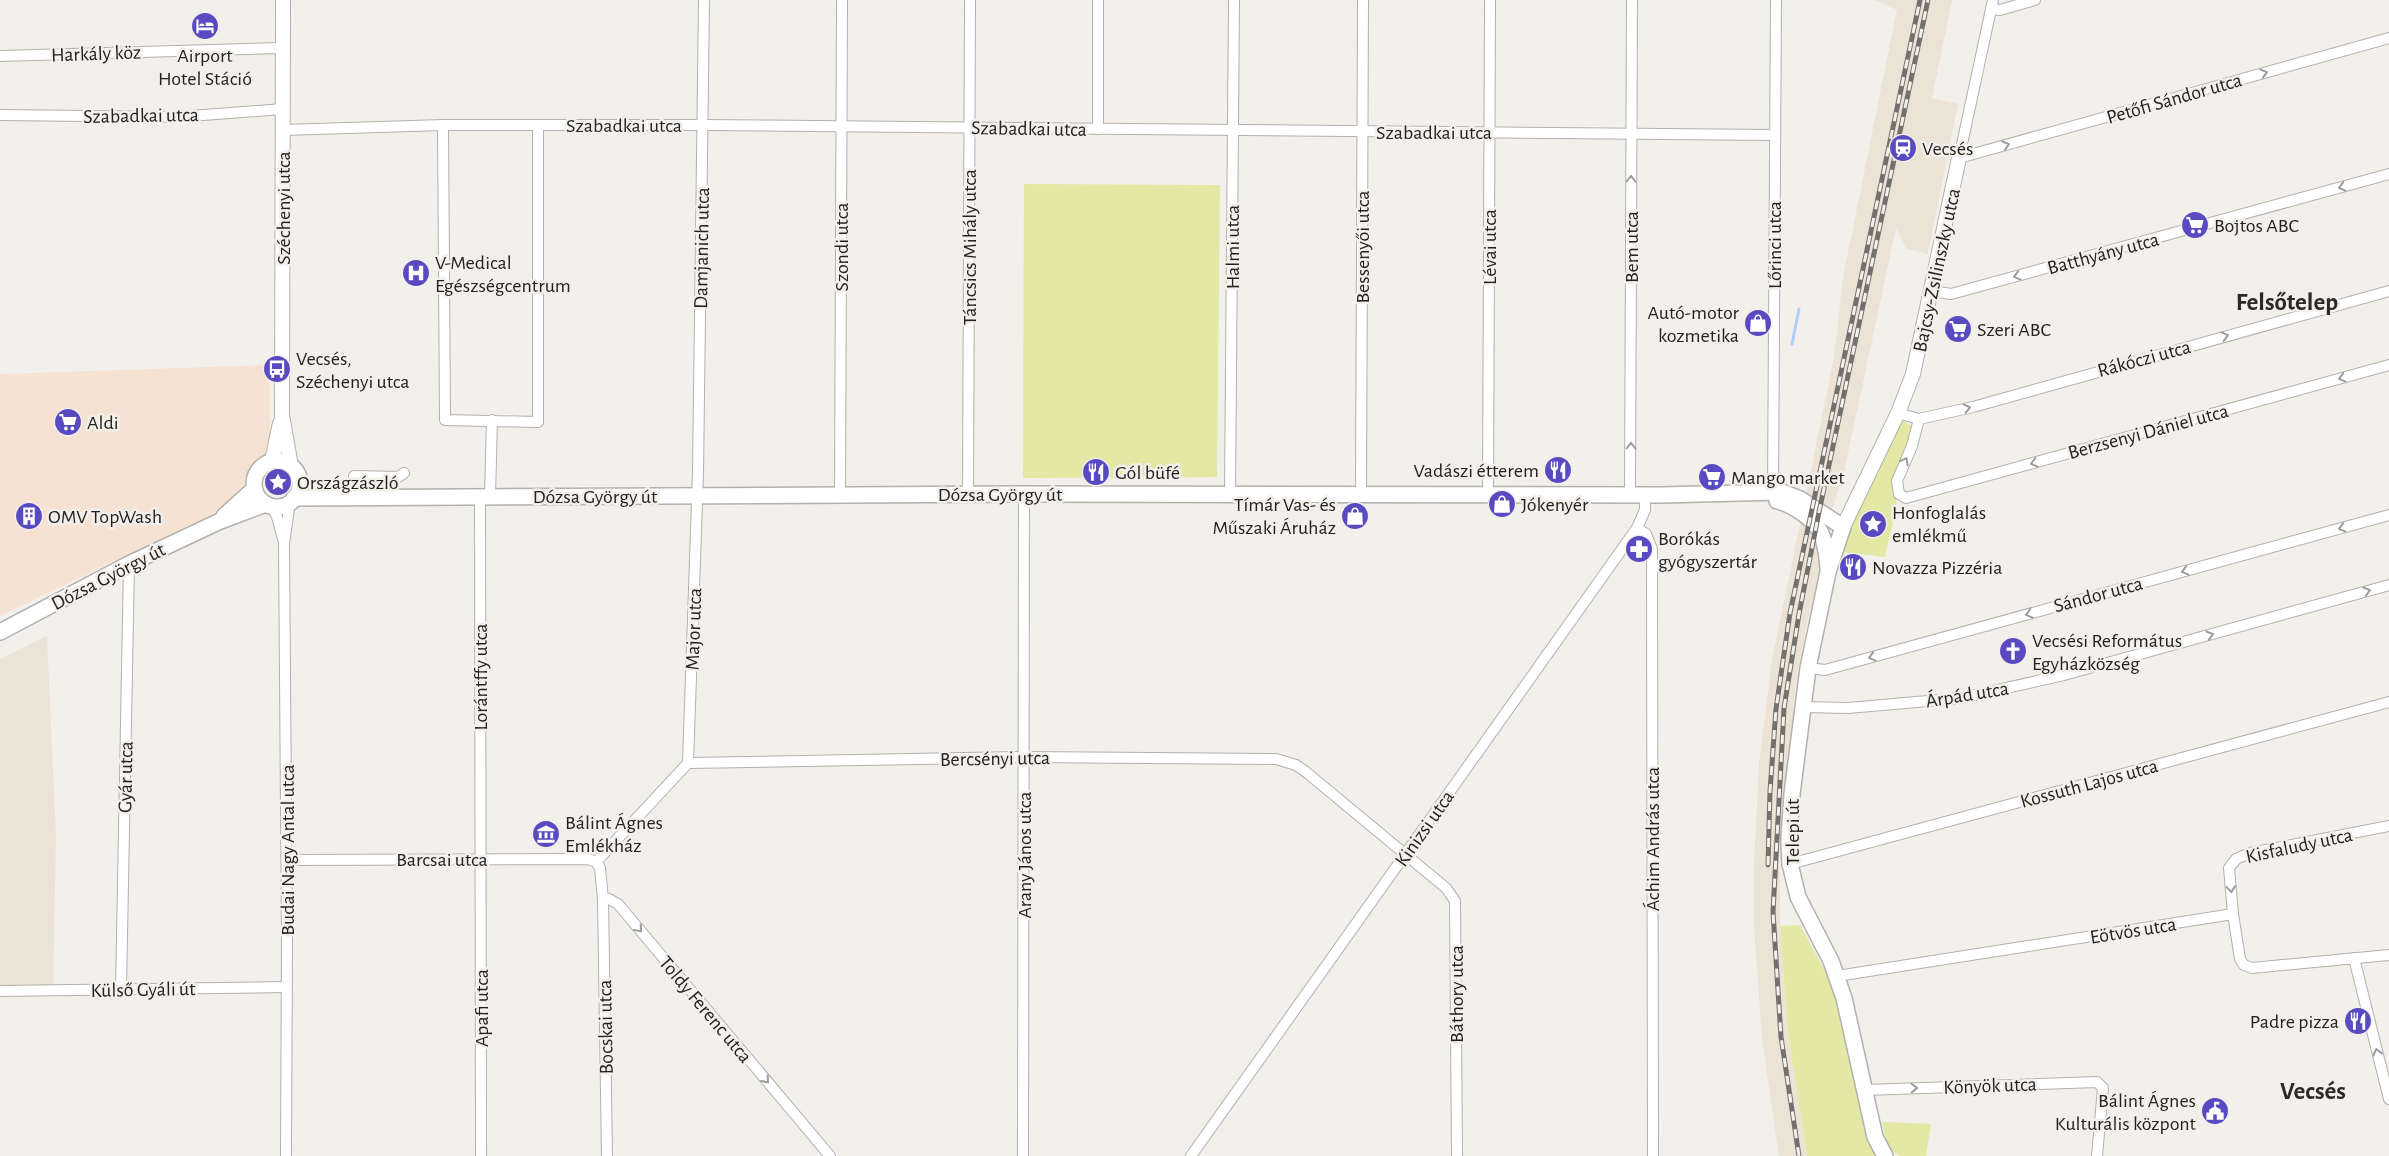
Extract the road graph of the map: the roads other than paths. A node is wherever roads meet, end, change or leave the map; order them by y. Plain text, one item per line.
1 (283, 0) edge
2 (704, 0) edge
3 (842, 0) edge
4 (970, 0) edge
5 (1098, 0) edge
6 (1234, 0) edge
7 (1363, 0) edge
8 (1490, 0) edge
9 (1632, 0) edge
10 (1776, 0) edge
11 (2035, 0) edge
12 (1992, 5) edge
13 (2389, 38) edge
14 (282, 48) junction
15 (0, 56) edge
16 (283, 109) junction
17 (0, 116) edge
18 (443, 125) junction
19 (538, 125) junction
20 (702, 125) junction
21 (842, 126) junction
22 (969, 128) junction
23 (1098, 129) junction
24 (283, 130) junction
25 (1232, 130) junction
26 (1362, 132) junction
27 (1489, 132) junction
28 (1631, 134) junction
29 (1775, 135) junction
30 (1959, 158) junction
31 (2389, 174) edge
32 (1932, 291) junction
33 (2389, 291) edge
34 (2389, 365) edge
35 (1898, 413) junction
36 (282, 415) junction
37 (1920, 419) junction
38 (492, 420) junction
39 (272, 461) junction
40 (295, 472) junction
41 (404, 473) dead end
42 (254, 489) junction
43 (1773, 491) junction
44 (968, 494) junction
45 (1024, 494) junction
46 (1230, 494) junction
47 (1736, 494) junction
48 (697, 495) junction
49 (840, 495) junction
50 (1361, 495) junction
51 (1488, 495) junction
52 (1638, 495) junction
53 (485, 496) junction
54 (349, 497) junction
55 (292, 500) junction
56 (269, 505) junction
57 (2389, 515) edge
58 (218, 522) junction
59 (1843, 527) junction
60 (1637, 528) junction
61 (1820, 530) junction
62 (284, 544) junction
63 (130, 564) junction
64 (1828, 572) junction
65 (2389, 585) edge
66 (0, 632) edge
67 (1808, 668) junction
68 (2389, 702) edge
69 (1802, 707) junction
70 (1025, 756) junction
71 (688, 762) junction
72 (2389, 826) edge
73 (1405, 854) junction
74 (480, 859) junction
75 (287, 860) junction
76 (596, 862) junction
77 (1790, 864) junction
78 (603, 899) junction
79 (2233, 914) junction
80 (2389, 955) edge
81 (2354, 958) junction
82 (1837, 976) junction
83 (287, 987) junction
84 (0, 990) edge
85 (121, 990) junction
86 (1865, 1090) junction
87 (2389, 1100) edge
88 (286, 1156) edge
89 (482, 1156) edge
90 (606, 1156) edge
91 (830, 1156) edge
92 (1023, 1156) edge
93 (1191, 1156) edge
94 (1457, 1156) edge
95 (1653, 1156) edge
96 (1885, 1156) edge
97 (2097, 1156) edge

1 - 14 street, Széchenyi utca
2 - 20 street, Damjanich utca
3 - 21 street, Szondi utca
4 - 22 street, Táncsics Mihály utca
5 - 23 street
6 - 25 street, Halmi utca
7 - 26 street, Bessenyői utca
8 - 27 street, Lévai utca
9 - 28 street, Bem utca
10 - 29 street, Lőrinci utca
11 - 12 street
12 - 30 street, Bajcsy-Zsilinszky utca
30 -> 13 street, Petőfi Sándor utca
14 - 15 street, Harkály köz
14 - 16 street, Széchenyi utca
16 - 17 street, Szabadkai utca
16 - 24 street, Széchenyi utca
18 - 19 street, Szabadkai utca
18 - 24 street, Szabadkai utca
18 - 38 street
19 - 20 street, Szabadkai utca
19 - 38 street
20 - 21 street, Szabadkai utca
20 - 48 street, Damjanich utca
21 - 22 street, Szabadkai utca
21 - 49 street, Szondi utca
22 - 23 street, Szabadkai utca
22 - 44 street, Táncsics Mihály utca
23 - 25 street, Szabadkai utca
24 - 36 street, Széchenyi utca
25 - 26 street, Szabadkai utca
25 - 46 street, Halmi utca
26 - 27 street, Szabadkai utca
26 - 50 street, Bessenyői utca
27 - 28 street, Szabadkai utca
27 - 51 street, Lévai utca
28 - 29 street, Szabadkai utca
52 -> 28 street, Bem utca
29 - 43 street, Lőrinci utca
30 - 32 street, Bajcsy-Zsilinszky utca
31 -> 32 street, Batthyány utca
32 - 35 street, Bajcsy-Zsilinszky utca
37 -> 33 street, Rákóczi utca
34 -> 37 street, Berzsenyi Dániel utca
35 - 37 street, Rákóczi utca
35 - 59 street, Bajcsy-Zsilinszky utca
36 - 39 street, Széchenyi utca
36 - 40 street, Széchenyi utca
38 - 53 street, Lorántffy utca
39 - 40 main road
39 - 42 main road
40 - 54 main road, Dózsa György út
40 - 55 main road
41 - 54 street
42 - 56 main road
42 - 58 main road, Dózsa György út
43 - 47 main road, Dózsa György út
43 - 59 main road, Dózsa György út
44 - 45 main road, Dózsa György út
44 - 49 main road, Dózsa György út
45 - 46 main road, Dózsa György út
45 - 70 street, Arany János utca
46 - 50 main road, Dózsa György út
47 - 52 main road, Dózsa György út
47 - 61 main road, Dózsa György út
48 - 49 main road, Dózsa György út
48 - 53 main road, Dózsa György út
48 - 71 street, Major utca
50 - 51 main road, Dózsa György út
51 - 52 main road, Dózsa György út
52 - 60 street, Kinizsi utca
53 - 54 main road, Dózsa György út
53 - 74 street, Lorántffy utca
54 - 55 main road, Dózsa György út
55 - 56 main road
55 - 62 street, Budai Nagy Antal utca
56 - 58 main road, Dózsa György út
56 - 62 street, Budai Nagy Antal utca
57 -> 67 street, Sándor utca
58 - 63 main road, Dózsa György út
59 - 61 main road
59 - 64 main road, Telepi út
60 - 73 street, Kinizsi utca
60 - 95 street, Áchim András utca
61 - 64 main road
62 - 75 street, Budai Nagy Antal utca
63 - 66 main road, Dózsa György út
63 - 85 street, Gyár utca
64 - 67 main road, Telepi út
69 -> 65 street, Árpád utca
67 - 69 main road, Telepi út
68 - 77 street, Kossuth Lajos utca
69 - 77 main road, Telepi út
70 - 71 street, Bercsényi utca
70 - 73 street, Bercsényi utca
70 - 92 street, Arany János utca
71 - 76 street
72 -> 79 street, Kisfaludy utca
73 - 93 street, Kinizsi utca
73 - 94 street, Báthory utca
74 - 75 street, Barcsai utca
74 - 76 street, Barcsai utca
74 - 89 street, Apafi utca
75 - 83 street, Budai Nagy Antal utca
76 - 78 street
77 - 82 main road, Telepi út
78 - 90 street, Bocskai utca
78 -> 91 street, Toldy Ferenc utca
79 - 81 street
79 - 82 street, Eötvös utca
80 - 81 street
87 -> 81 street
82 - 86 main road, Telepi út
83 - 85 street, Külső Gyáli út
83 - 88 street, Budai Nagy Antal utca
84 - 85 street, Külső Gyáli út
86 - 96 main road, Telepi út
86 -> 97 street, Könyök utca

